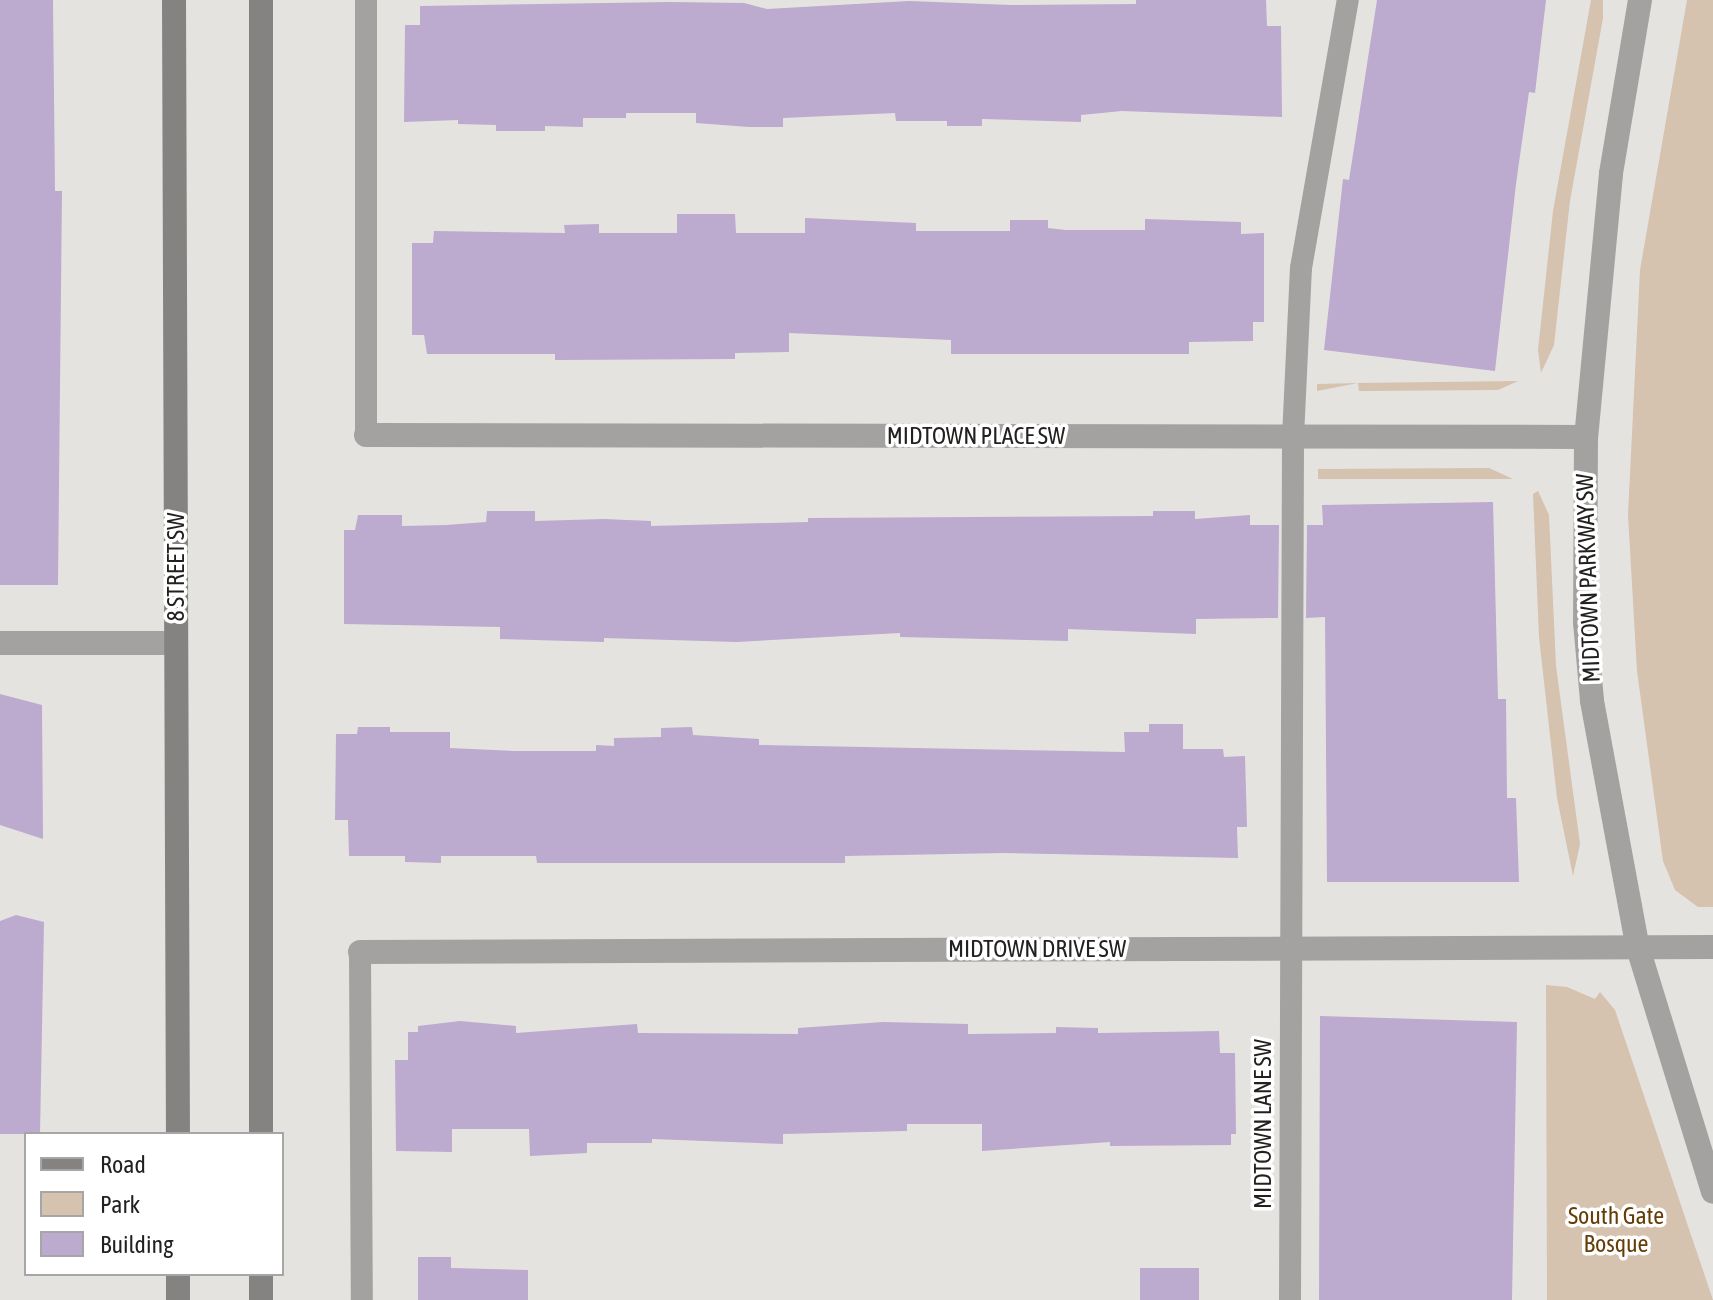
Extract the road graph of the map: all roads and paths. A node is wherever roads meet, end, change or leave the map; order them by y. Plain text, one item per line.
1 (174, 0) edge
2 (261, 0) edge
3 (366, 0) edge
4 (1348, 0) edge
5 (1640, 0) edge
6 (366, 435) joint
7 (1293, 437) junction
8 (1586, 437) junction
9 (0, 643) edge
10 (176, 643) junction
11 (1713, 947) edge
12 (1288, 948) junction
13 (1638, 948) junction
14 (360, 952) joint
15 (178, 1132) edge
16 (261, 1132) edge
17 (1713, 1192) edge
18 (178, 1276) edge
19 (261, 1276) edge
20 (178, 1300) edge
21 (261, 1300) edge
22 (362, 1300) edge
23 (1290, 1300) edge

1 - 10 main road, 8 STREET SW
2 - 16 main road
3 - 6 lane
4 - 7 lane, MIDTOWN LANE SW
5 - 8 street, MIDTOWN PARKWAY SW
6 - 7 street, MIDTOWN PLACE SW
7 - 8 street, MIDTOWN PLACE SW
7 - 12 lane, MIDTOWN LANE SW
8 - 13 street, MIDTOWN PARKWAY SW
9 - 10 street
10 - 15 main road, 8 STREET SW
11 - 13 street, MIDTOWN DRIVE SW
12 - 13 street, MIDTOWN DRIVE SW
12 - 14 street, MIDTOWN DRIVE SW
12 - 23 lane, MIDTOWN LANE SW
13 - 17 street, MIDTOWN PARKWAY SW
14 - 22 lane
18 - 20 main road
19 - 21 main road

